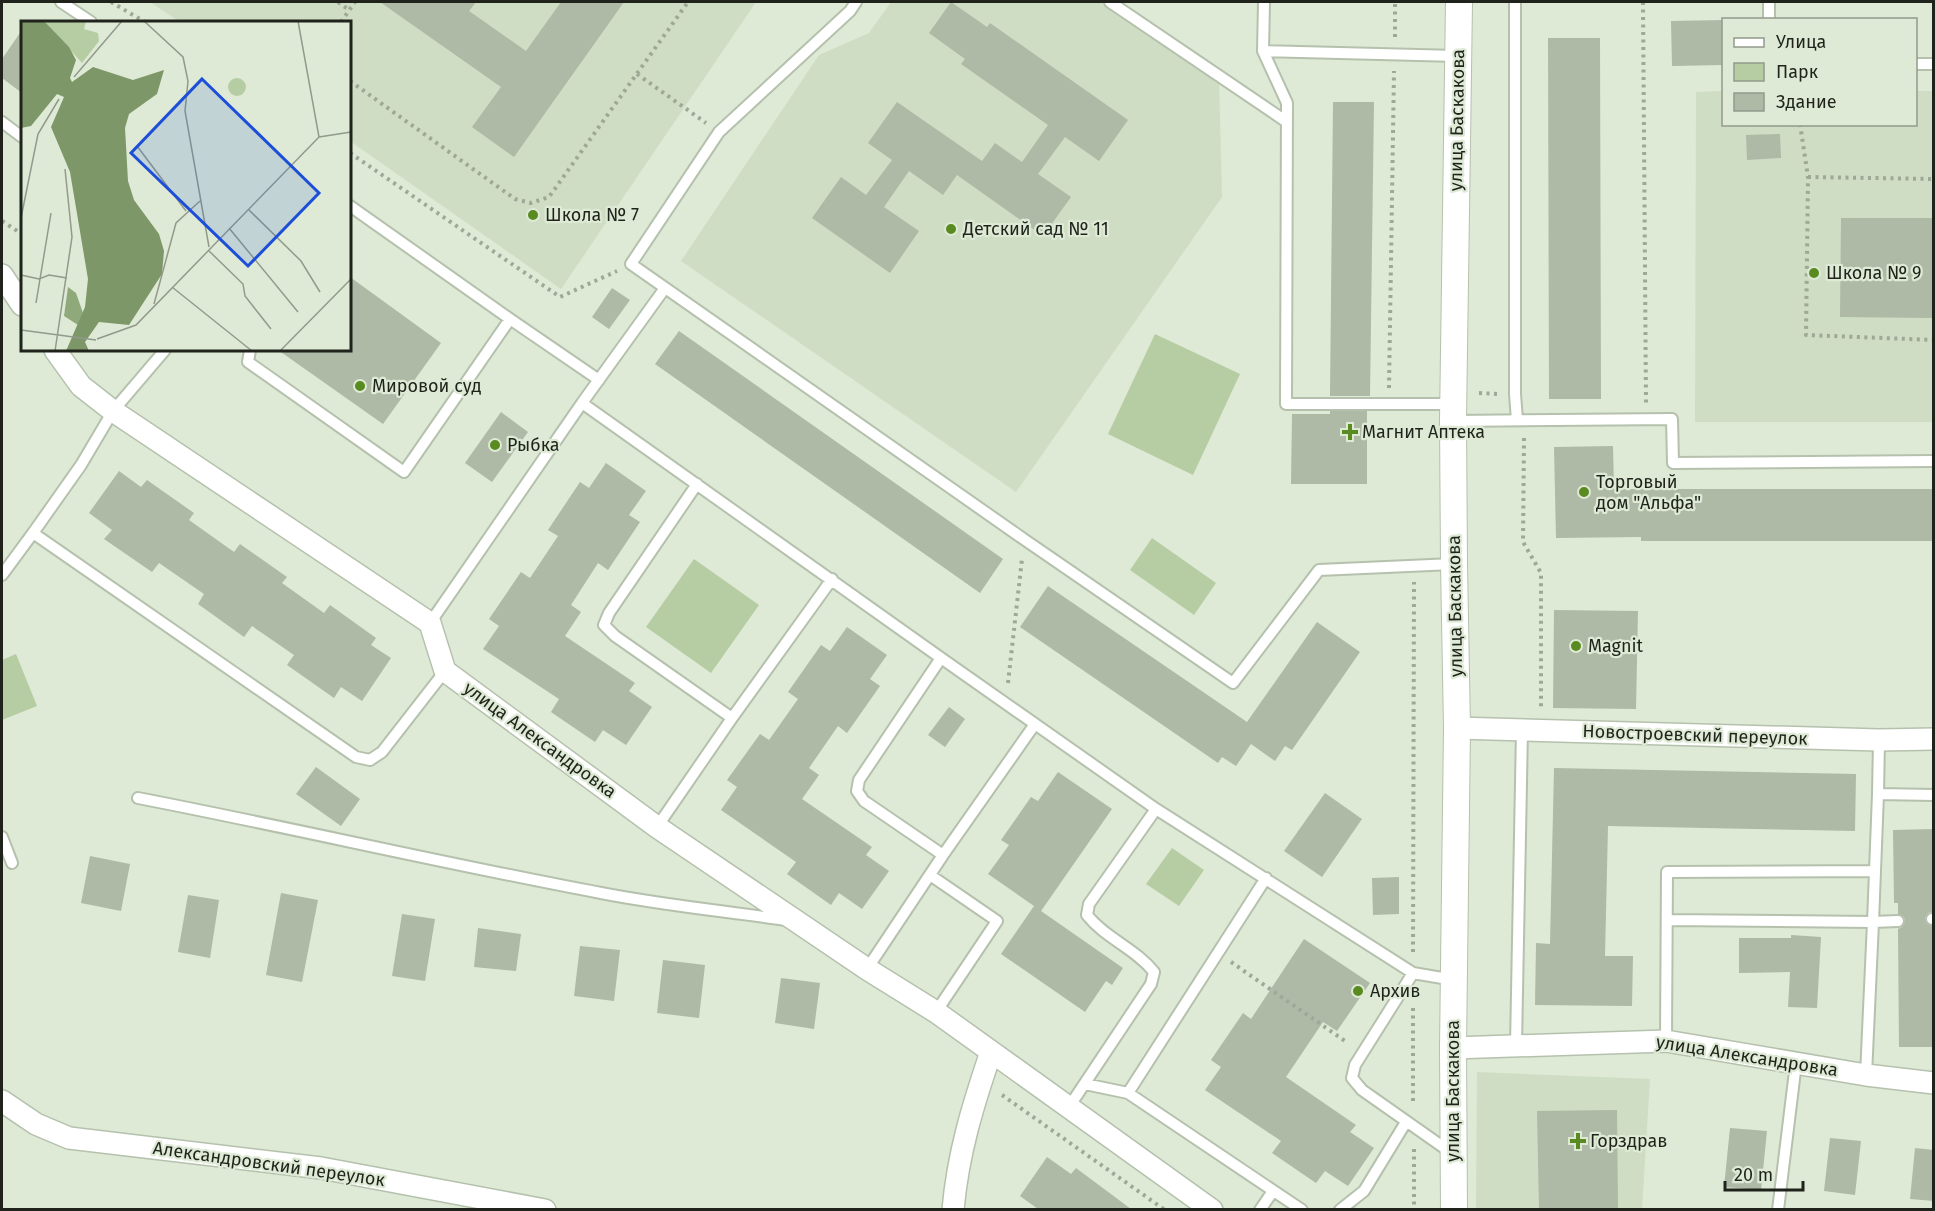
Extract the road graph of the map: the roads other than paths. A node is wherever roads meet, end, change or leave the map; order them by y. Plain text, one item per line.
1 (62, 2) edge
2 (856, 2) edge
3 (1110, 2) edge
4 (1264, 2) edge
5 (1459, 2) edge
6 (1515, 2) edge
7 (1769, 2) edge
8 (1769, 18) edge
9 (90, 21) edge
10 (1263, 51) junction
11 (1458, 56) junction
12 (1917, 64) edge
13 (1934, 64) edge
14 (2, 122) edge
15 (1287, 122) junction
16 (21, 136) edge
17 (351, 207) edge
18 (2, 275) edge
19 (665, 288) junction
20 (21, 304) edge
21 (510, 319) junction
22 (56, 351) edge
23 (164, 351) edge
24 (250, 351) edge
25 (599, 380) junction
26 (582, 403) junction
27 (1460, 406) junction
28 (113, 411) junction
29 (1517, 420) junction
30 (1934, 461) edge
31 (697, 484) junction
32 (33, 533) junction
33 (1454, 564) junction
34 (2, 575) edge
35 (832, 579) junction
36 (430, 623) junction
37 (941, 658) junction
38 (445, 670) junction
39 (732, 718) junction
40 (1035, 724) junction
41 (1458, 728) junction
42 (1531, 730) junction
43 (1934, 739) edge
44 (1879, 740) junction
45 (1878, 794) junction
46 (1934, 795) edge
47 (138, 798) dead end
48 (1156, 808) junction
49 (657, 827) junction
50 (2, 837) edge
51 (943, 855) junction
52 (12, 863) dead end
53 (1875, 871) junction
54 (930, 875) junction
55 (1266, 878) junction
56 (1667, 920) junction
57 (1898, 921) dead end
58 (798, 922) junction
59 (1873, 922) junction
60 (867, 969) junction
61 (1413, 973) junction
62 (1454, 980) junction
63 (936, 1012) junction
64 (1666, 1041) junction
65 (1516, 1046) junction
66 (1453, 1048) junction
67 (991, 1052) junction
68 (1796, 1063) junction
69 (1866, 1075) junction
70 (1934, 1083) edge
71 (1085, 1084) junction
72 (1128, 1093) junction
73 (2, 1101) edge
74 (1069, 1107) junction
75 (1410, 1125) junction
76 (1454, 1154) junction
77 (1274, 1191) junction
78 (545, 1209) edge
79 (953, 1209) edge
80 (1212, 1209) edge
81 (1260, 1209) edge
82 (1302, 1209) edge
83 (1340, 1209) edge
84 (1454, 1209) edge
85 (1778, 1209) edge

1 - 9 lane
2 - 19 lane
3 - 15 lane
4 - 10 lane
5 - 11 street, улица Баскакова
6 - 29 lane
7 - 8 lane
10 - 11 lane
10 - 15 lane
11 - 27 street, улица Баскакова
12 - 13 lane
14 - 16 lane
15 - 27 lane
17 - 21 lane
18 - 20 street
19 - 25 lane
19 - 33 lane
21 - 24 lane
21 - 25 lane
22 - 28 street
23 - 28 lane
25 - 26 lane
26 - 31 lane
26 - 36 lane
27 - 29 lane
27 - 33 street, улица Баскакова
28 - 32 lane
28 - 36 street
29 - 30 lane
31 - 35 lane
31 - 39 lane
32 - 34 lane
32 - 38 lane
33 - 41 street, улица Баскакова
35 - 37 lane
35 - 39 lane
36 - 38 street, улица Александровка
37 - 40 lane
37 - 51 lane
38 - 49 street, улица Александровка
39 - 49 lane
40 - 48 lane
40 - 51 lane
41 - 42 street, Новостроевский переулок
41 - 62 street, улица Баскакова
42 - 44 street, Новостроевский переулок
42 - 65 lane
43 - 44 street, Новостроевский переулок
44 - 45 lane
45 - 46 lane
45 - 53 lane
47 - 58 lane
48 - 55 lane
48 - 71 lane
49 - 58 street, улица Александровка
50 - 52 lane
51 - 54 lane
53 - 56 lane
53 - 59 lane
54 - 60 lane
54 - 63 lane
55 - 61 lane
55 - 72 lane
56 - 59 lane
56 - 64 lane
57 - 59 lane
58 - 60 street, улица Александровка
59 - 69 lane
60 - 63 street, улица Александровка
61 - 62 lane
61 - 75 lane
62 - 66 street, улица Баскакова
63 - 67 street, улица Александровка
64 - 65 street, улица Александровка
64 - 68 street, улица Александровка
65 - 66 street, улица Александровка
66 - 76 street, улица Баскакова
67 - 74 street, улица Александровка
67 - 79 street
68 - 69 street, улица Александровка
68 - 85 lane
69 - 70 street, улица Александровка
71 - 72 lane
71 - 74 lane
72 - 77 lane
73 - 78 street, Александровский переулок
74 - 80 street, улица Александровка
75 - 76 lane
75 - 83 lane
76 - 84 street, улица Баскакова
77 - 81 lane
77 - 82 lane

